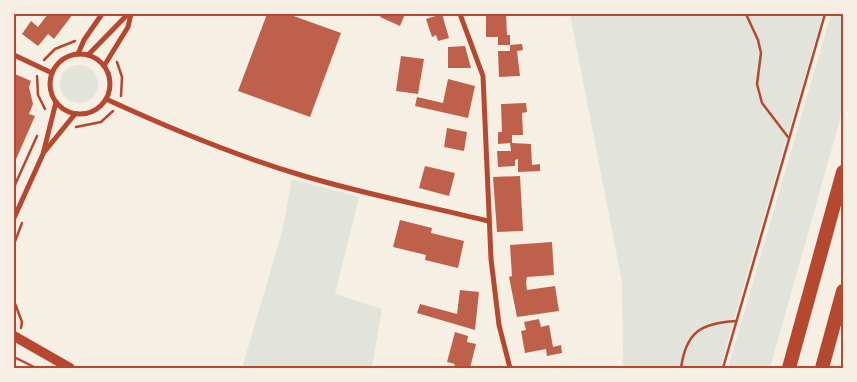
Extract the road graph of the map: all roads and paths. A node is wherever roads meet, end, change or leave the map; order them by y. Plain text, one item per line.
1 (102, 14) edge
2 (130, 14) edge
3 (460, 14) edge
4 (746, 14) edge
5 (825, 14) edge
6 (84, 40) junction
7 (78, 54) junction
8 (14, 55) edge
9 (110, 55) junction
10 (88, 56) junction
11 (104, 66) junction
12 (40, 68) junction
13 (52, 73) junction
14 (106, 100) junction
15 (56, 102) junction
16 (117, 104) junction
17 (75, 114) junction
18 (52, 119) junction
19 (65, 126) junction
20 (40, 130) dead end
21 (788, 137) junction
22 (43, 154) junction
23 (843, 172) edge
24 (14, 187) edge
25 (14, 218) edge
26 (488, 221) junction
27 (22, 222) dead end
28 (14, 244) edge
29 (843, 290) edge
30 (14, 301) edge
31 (736, 321) junction
32 (15, 337) edge
33 (14, 357) edge
34 (36, 368) edge
35 (70, 368) edge
36 (510, 368) edge
37 (681, 368) edge
38 (723, 368) edge
39 (790, 368) edge
40 (822, 368) edge

1 - 6 street
2 - 9 street
2 - 10 street
3 - 26 street
4 - 21 path
5 - 21 path
6 - 7 street
6 - 12 path
7 - 10 street
7 - 13 street
8 - 12 street
9 - 11 street
9 - 16 path
10 - 11 street
11 - 14 street
12 - 13 street
12 - 18 path
13 - 15 street
14 - 16 street
14 - 17 street
15 - 17 street
15 - 18 street
16 - 19 path
16 - 26 street
17 - 19 street
18 - 22 street
19 - 22 street
20 - 24 path
21 - 31 path
22 - 25 street
23 - 39 highway
26 - 36 street
27 - 28 path
29 - 40 highway
30 - 32 path
31 - 37 path
31 - 38 path
32 - 35 main road
33 - 34 path

